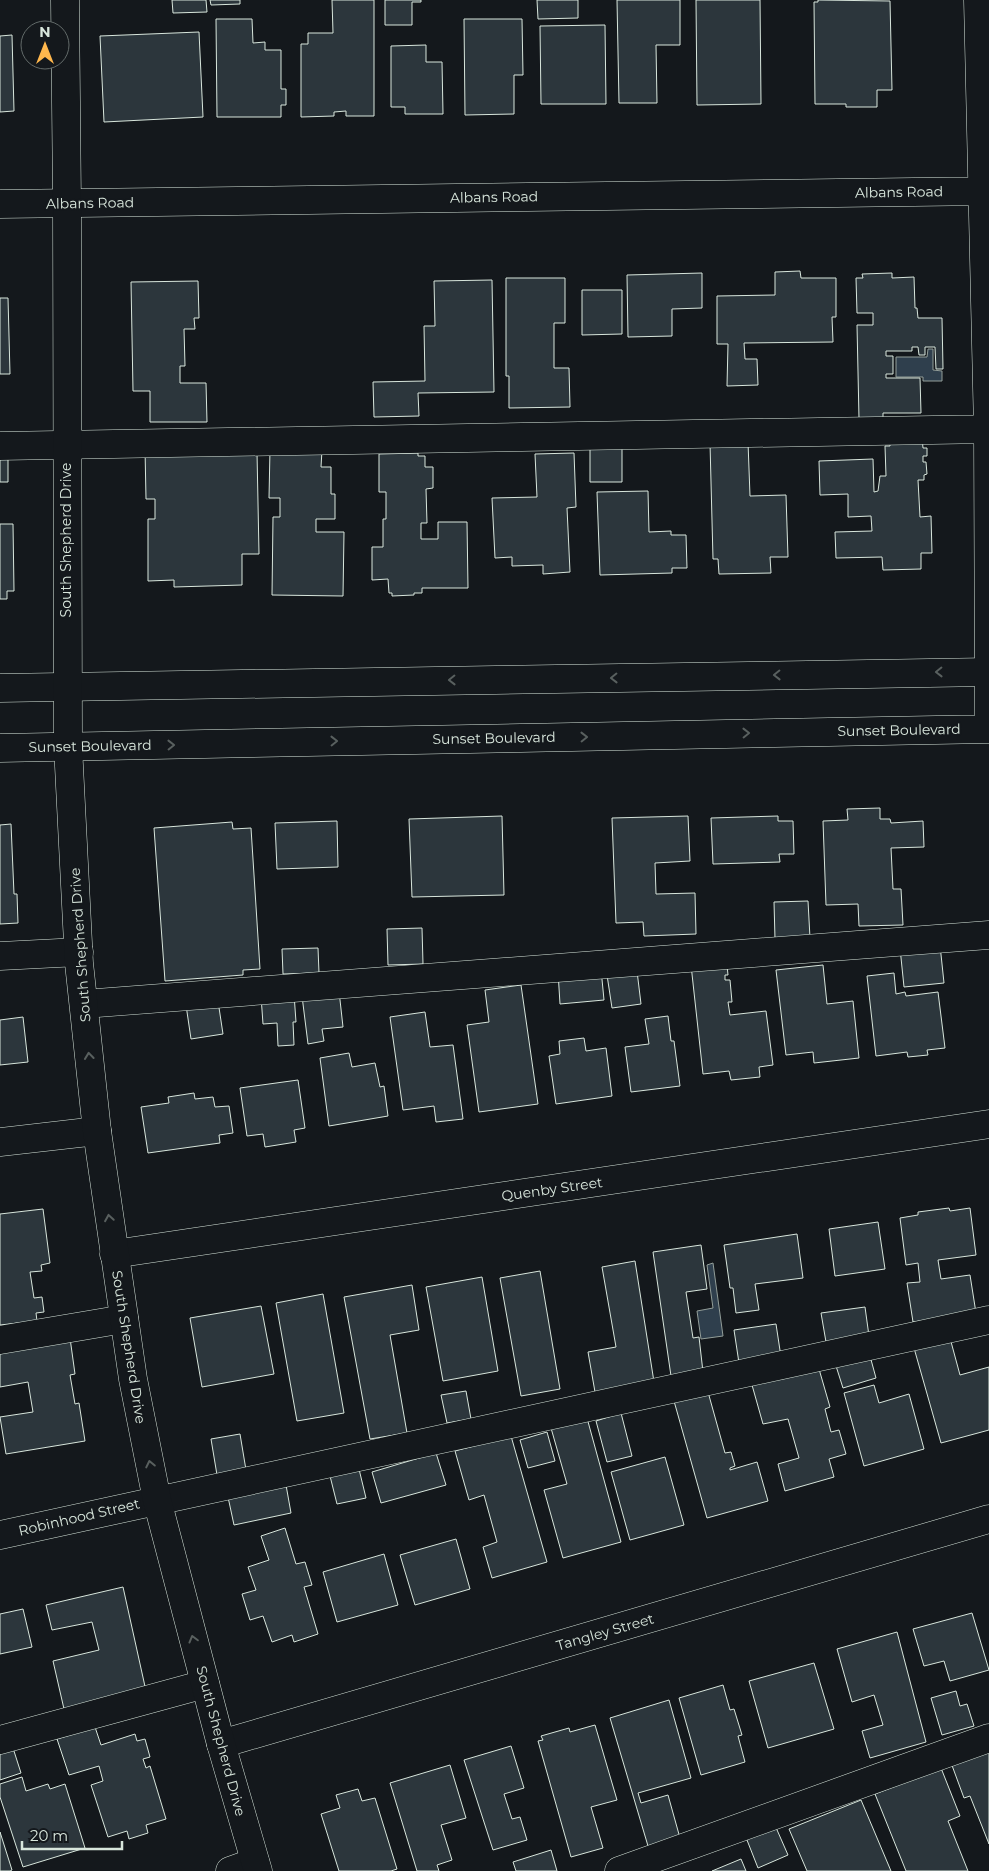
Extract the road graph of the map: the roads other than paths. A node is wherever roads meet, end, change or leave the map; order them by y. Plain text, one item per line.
1 (64, 0) edge
2 (978, 0) edge
3 (985, 191) edge
4 (0, 204) edge
5 (67, 204) junction
6 (988, 429) edge
7 (66, 445) junction
8 (0, 446) edge
9 (988, 672) edge
10 (67, 686) junction
11 (0, 688) edge
12 (989, 715) edge
13 (989, 729) edge
14 (68, 746) junction
15 (0, 748) edge
16 (989, 935) edge
17 (79, 952) junction
18 (0, 956) edge
19 (84, 1004) junction
20 (989, 1124) edge
21 (97, 1131) junction
22 (0, 1142) edge
23 (114, 1254) junction
24 (124, 1320) junction
25 (989, 1320) edge
26 (0, 1340) edge
27 (157, 1500) junction
28 (989, 1519) edge
29 (0, 1535) edge
30 (205, 1684) junction
31 (989, 1738) edge
32 (0, 1740) edge
33 (221, 1744) junction
34 (257, 1867) edge
35 (230, 1871) edge
36 (619, 1871) edge

1 - 5 street, South Shepherd Drive
2 - 3 street
3 - 5 street, Albans Road
3 - 6 street
4 - 5 street, Albans Road
5 - 7 street, South Shepherd Drive
6 - 7 street
6 - 9 street
7 - 8 street
7 - 10 street, South Shepherd Drive
9 -> 10 street
9 - 12 street
10 - 11 street
10 - 14 street, South Shepherd Drive
14 -> 13 street, Sunset Boulevard
14 - 15 street, Sunset Boulevard
14 - 17 street, South Shepherd Drive
16 - 19 street
17 - 18 street
17 - 19 street, South Shepherd Drive
21 -> 19 street, South Shepherd Drive
20 - 23 street, Quenby Street
21 - 22 street
23 -> 21 street, South Shepherd Drive
23 - 24 street, South Shepherd Drive
24 - 26 street
27 -> 24 street, South Shepherd Drive
25 - 27 street, Robinhood Street
27 - 29 street, Robinhood Street
30 -> 27 street, South Shepherd Drive
28 - 33 street, Tangley Street
30 - 32 street
30 - 33 street, South Shepherd Drive
31 - 36 street
33 - 34 street, South Shepherd Drive
34 - 35 street

